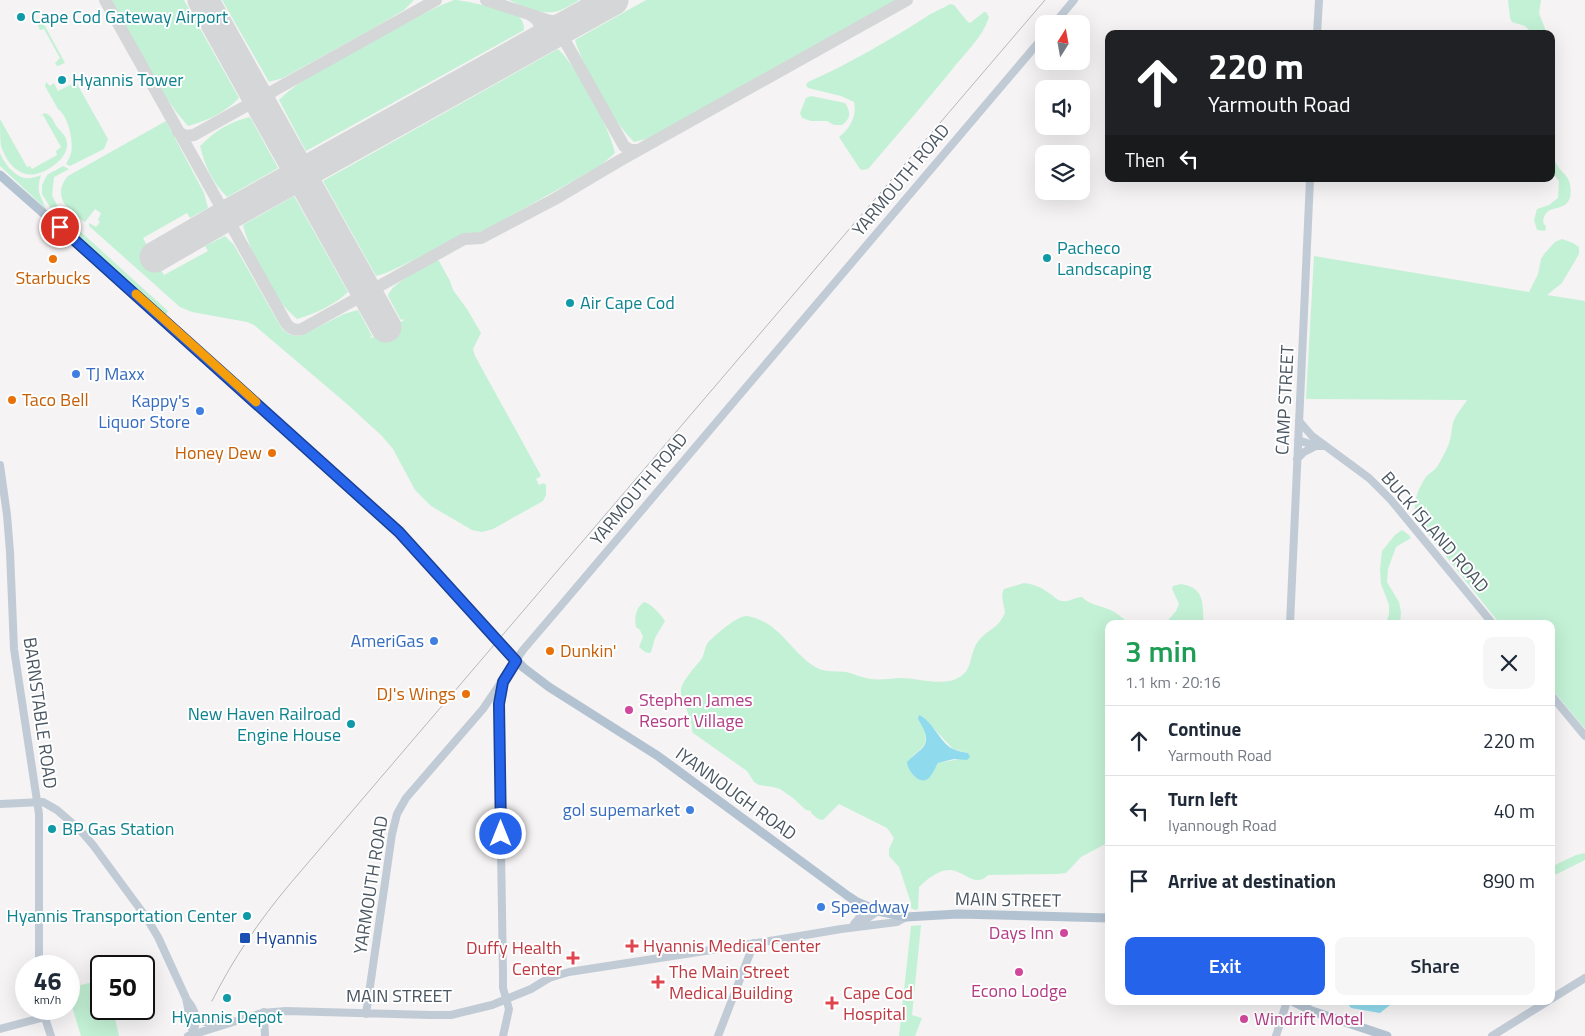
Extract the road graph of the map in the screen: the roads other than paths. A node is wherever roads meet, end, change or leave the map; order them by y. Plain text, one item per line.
1 (1074, 0) edge
2 (1318, 0) edge
3 (1062, 15) edge
4 (1317, 30) edge
5 (1035, 47) edge
6 (0, 170) edge
7 (0, 175) edge
8 (1310, 182) edge
9 (47, 216) junction
10 (1299, 421) junction
11 (1312, 436) junction
12 (1298, 438) junction
13 (1316, 446) junction
14 (1325, 446) junction
15 (1297, 458) junction
16 (0, 465) edge
17 (1290, 620) edge
18 (1490, 620) edge
19 (516, 661) junction
20 (503, 682) junction
21 (1555, 700) edge
22 (486, 705) junction
23 (499, 710) junction
24 (1585, 736) edge
25 (38, 801) junction
26 (0, 804) edge
27 (857, 902) junction
28 (878, 911) junction
29 (906, 917) junction
30 (1105, 918) edge
31 (854, 924) junction
32 (842, 928) junction
33 (754, 943) junction
34 (39, 955) edge
35 (1585, 978) edge
36 (1555, 997) edge
37 (186, 998) junction
38 (507, 999) junction
39 (1286, 1005) edge
40 (1301, 1005) edge
41 (1542, 1005) edge
42 (264, 1012) junction
43 (366, 1014) junction
44 (196, 1016) junction
45 (34, 1020) edge
46 (46, 1020) edge
47 (228, 1023) junction
48 (0, 1029) edge
49 (192, 1035) edge
50 (51, 1036) edge
51 (265, 1036) edge
52 (503, 1036) edge
53 (718, 1036) edge
54 (1276, 1036) edge
55 (1387, 1036) edge
56 (1492, 1036) edge

1 - 3 main road
2 - 4 main road
5 - 19 main road, YARMOUTH ROAD
6 - 9 main road, IYANNOUGH ROAD
7 - 9 main road, IYANNOUGH ROAD
8 - 10 main road, CAMP STREET
9 - 19 main road, IYANNOUGH ROAD
10 - 11 main road, BUCK ISLAND ROAD
10 - 12 main road, CAMP STREET
11 - 12 main road
11 - 14 main road, BUCK ISLAND ROAD
12 - 13 main road
12 - 15 main road, CAMP STREET
13 - 14 main road
13 - 15 main road
14 - 18 main road, BUCK ISLAND ROAD
15 - 17 main road, CAMP STREET
16 - 25 main road, BARNSTABLE ROAD
19 - 20 main road, YARMOUTH ROAD
19 - 27 main road, IYANNOUGH ROAD
20 - 22 main road, YARMOUTH ROAD
20 - 23 main road
21 - 24 main road
22 - 23 main road
22 - 43 main road, YARMOUTH ROAD
23 - 38 main road
25 - 26 main road
25 - 34 main road, BARNSTABLE ROAD
25 - 37 main road
27 - 28 main road, IYANNOUGH ROAD
27 - 31 main road
28 - 29 main road, MAIN STREET
28 - 31 main road, MAIN STREET
29 - 30 main road, MAIN STREET
29 - 32 main road, MAIN STREET
31 - 32 main road, MAIN STREET
32 - 33 main road, MAIN STREET
33 - 38 main road, MAIN STREET
33 - 53 main road
35 - 36 main road
37 - 44 main road
37 - 49 main road
38 - 43 main road, MAIN STREET
38 - 52 main road
39 - 54 main road
40 - 55 main road
41 - 56 main road
42 - 43 main road, MAIN STREET
42 - 47 main road, MAIN STREET
42 - 51 main road
44 - 47 main road
44 - 49 main road
45 - 48 main road
46 - 50 main road
47 - 49 main road, MAIN STREET

